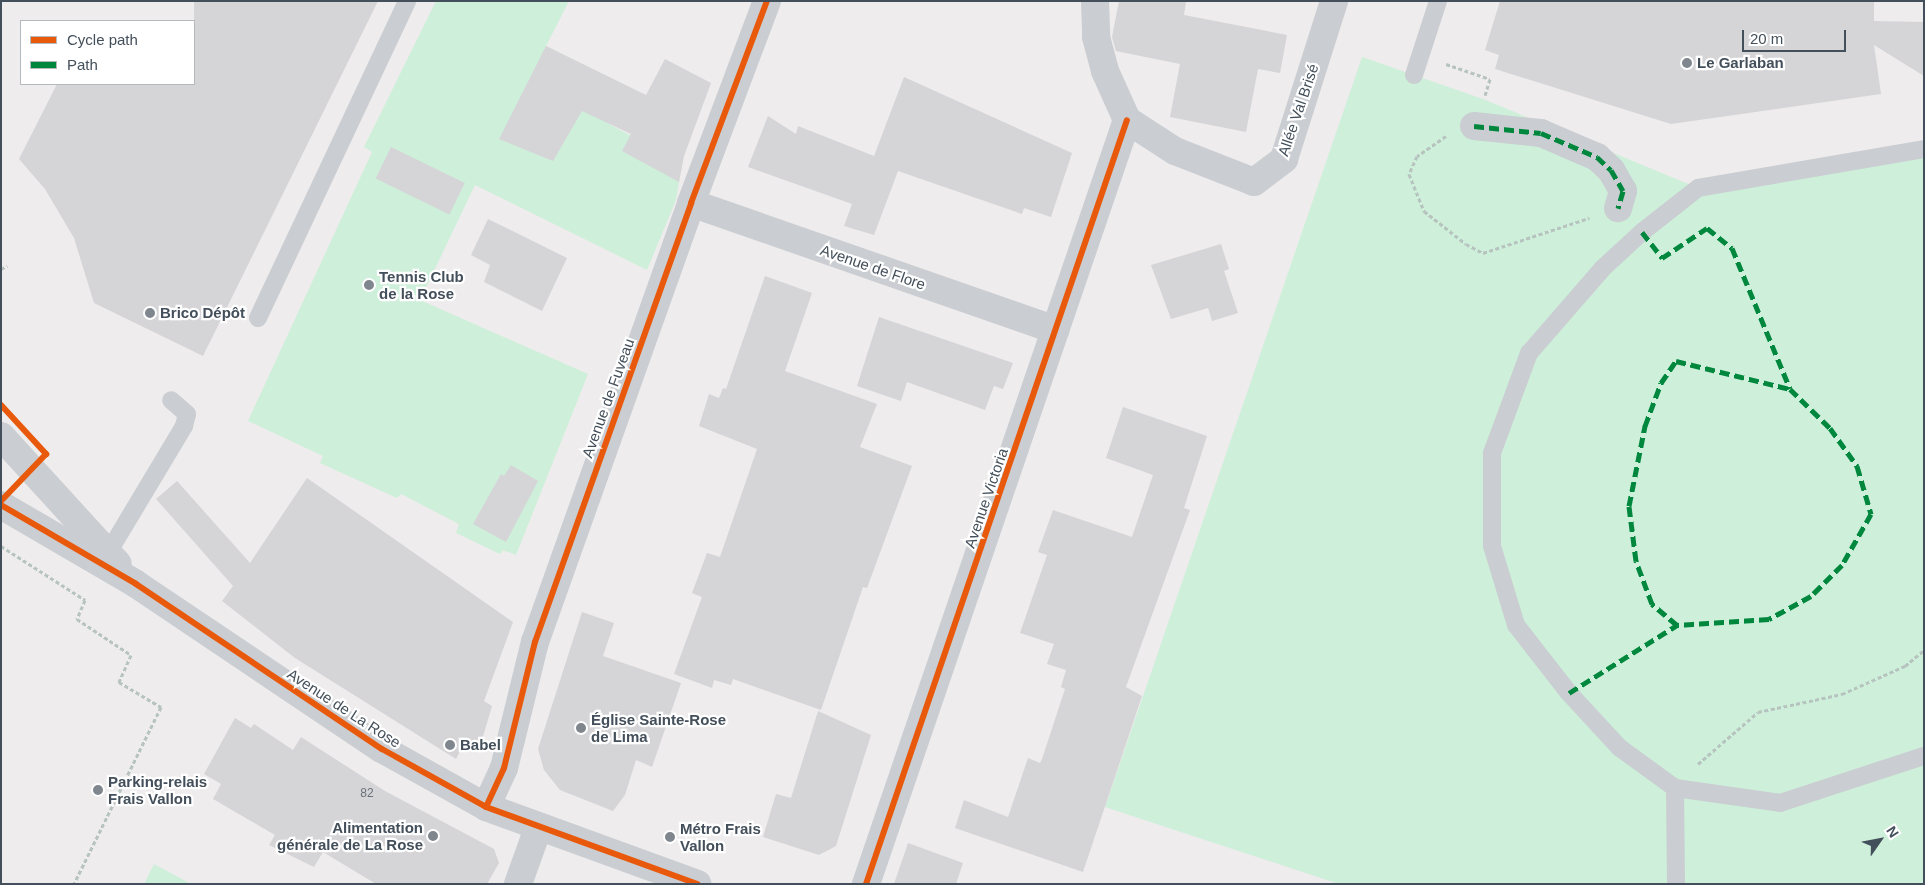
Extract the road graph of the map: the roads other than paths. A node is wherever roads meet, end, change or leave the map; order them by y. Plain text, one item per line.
1 (407, 1) edge
2 (767, 1) edge
3 (1095, 1) edge
4 (1334, 1) edge
5 (1438, 1) edge
6 (1414, 75) dead end
7 (1127, 120) junction
8 (1474, 126) road end
9 (1924, 150) edge
10 (690, 203) junction
11 (1618, 208) road end
12 (258, 318) dead end
13 (1056, 330) junction
14 (171, 400) dead end
15 (1, 436) edge
16 (1, 505) edge
17 (108, 553) junction
18 (136, 584) junction
19 (1924, 756) edge
20 (1675, 788) junction
21 (486, 807) junction
22 (538, 828) junction
23 (518, 884) edge
24 (697, 884) edge
25 (866, 884) edge
26 (1676, 884) edge

1 - 12 lane
2 - 10 street, Avenue de Fuveau
3 - 7 street
4 - 7 street, Allée Val Brisé
5 - 6 lane
7 - 13 street, Avenue Victoria
8 - 11 street
9 - 20 lane
10 - 13 street, Avenue de Flore
10 - 21 street, Avenue de Fuveau
13 - 25 street, Avenue Victoria
14 - 17 lane
15 - 17 street, Avenue de La Rose
16 - 18 street, Avenue de La Rose
17 - 18 street, Avenue de La Rose
18 - 21 street, Avenue de La Rose
19 - 20 lane
20 - 26 lane
21 - 22 street, Avenue de La Rose
22 - 23 street
22 - 24 street, Avenue de La Rose

